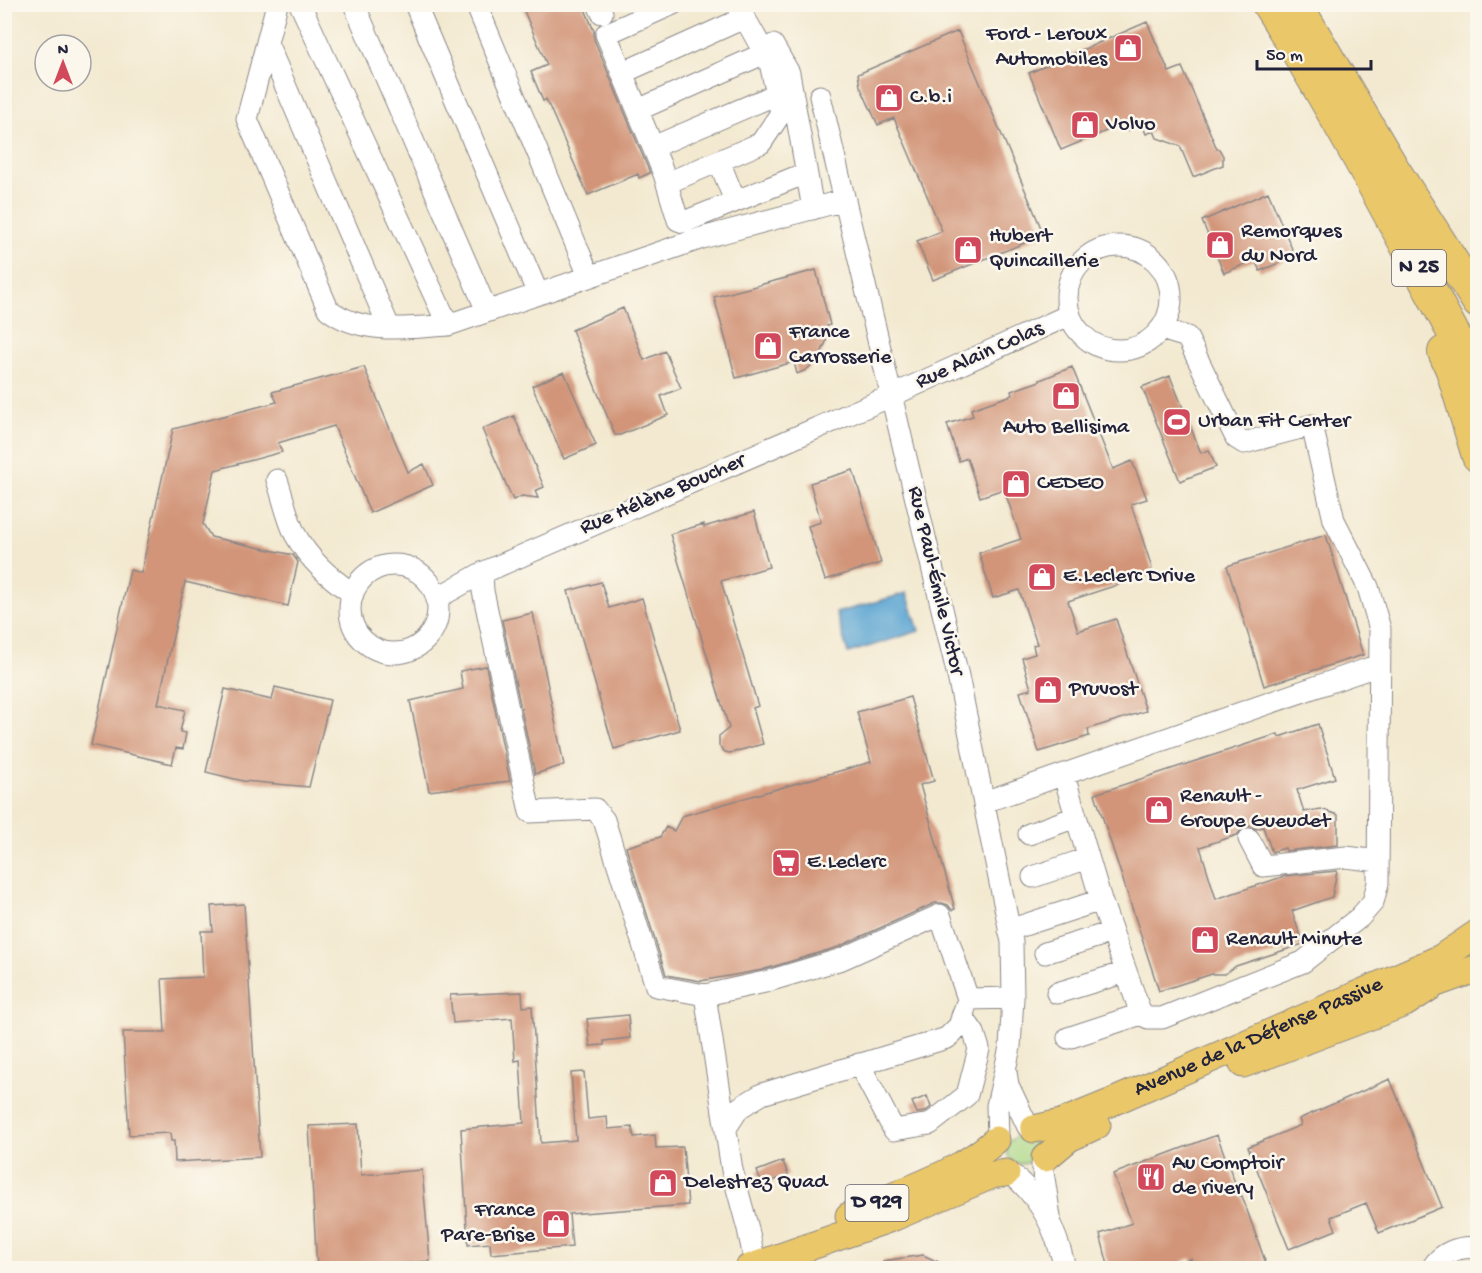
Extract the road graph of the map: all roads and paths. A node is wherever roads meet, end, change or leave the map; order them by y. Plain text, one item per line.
1 (277, 4) edge
2 (300, 4) edge
3 (354, 4) edge
4 (415, 4) edge
5 (476, 4) edge
6 (673, 4) edge
7 (1268, 4) edge
8 (1296, 4) edge
9 (744, 9) edge
10 (267, 43) junction
11 (765, 53) junction
12 (622, 73) junction
13 (777, 94) junction
14 (820, 96) dead end
15 (638, 110) junction
16 (653, 147) junction
17 (1358, 156) junction
18 (719, 161) junction
19 (1392, 165) junction
20 (806, 173) junction
21 (667, 183) junction
22 (845, 200) junction
23 (735, 201) junction
24 (813, 209) junction
25 (589, 276) junction
26 (538, 294) junction
27 (1478, 302) edge
28 (487, 312) junction
29 (1069, 315) junction
30 (448, 325) junction
31 (1478, 326) edge
32 (390, 327) junction
33 (1161, 329) junction
34 (1478, 381) edge
35 (891, 396) junction
36 (1478, 456) edge
37 (278, 480) dead end
38 (482, 573) junction
39 (353, 594) junction
40 (437, 598) junction
41 (1379, 664) junction
42 (1064, 776) junction
43 (984, 802) junction
44 (1076, 817) junction
45 (1029, 834) dead end
46 (1250, 839) dead end
47 (1088, 858) junction
48 (1378, 861) junction
49 (1033, 877) dead end
50 (1101, 900) junction
51 (1009, 930) junction
52 (1112, 932) junction
53 (1478, 933) edge
54 (1045, 953) dead end
55 (1478, 968) edge
56 (1126, 972) junction
57 (1057, 993) dead end
58 (705, 995) junction
59 (1013, 998) junction
60 (965, 1008) junction
61 (1141, 1014) junction
62 (1068, 1038) dead end
63 (859, 1064) junction
64 (1006, 1072) junction
65 (726, 1128) junction
66 (1031, 1128) junction
67 (997, 1139) junction
68 (1044, 1162) junction
69 (1010, 1175) junction
70 (1050, 1221) junction
71 (1478, 1248) edge
72 (753, 1268) edge
73 (1065, 1269) edge
74 (1432, 1269) edge

1 - 10 street
2 - 30 street
3 - 28 street
4 - 26 street
5 - 25 street
6 - 12 street
7 - 17 highway, N 25
8 - 19 highway, N 25
9 - 11 street
9 - 12 street
9 - 20 street
10 - 32 street
10 - 32 street
11 - 13 street
11 - 15 street
12 - 15 street
13 - 16 street
13 - 18 street
14 - 22 street, Rue Paul-Émile Victor
15 - 16 street
16 - 21 street
17 - 34 highway, N 25
17 - 36 highway
18 - 21 street
18 - 23 street
19 - 27 highway
19 - 31 highway, N 25
20 - 23 street
20 - 24 street
21 - 23 street
22 - 24 street
22 - 35 street, Rue Paul-Émile Victor
24 - 25 street
25 - 26 street
26 - 28 street
28 - 30 street
29 - 33 street, Rue Alain Colas
29 - 33 street, Rue Alain Colas
29 - 35 street, Rue Alain Colas
30 - 32 street
33 - 41 street
35 - 38 street, Rue Hélène Boucher
35 - 43 street, Rue Paul-Émile Victor
37 - 39 street
38 - 40 street, Rue Hélène Boucher
38 - 58 street
39 - 40 street
39 - 40 street
41 - 42 street
41 - 48 street
42 - 43 street
42 - 44 street
43 - 51 street, Rue Paul-Émile Victor
44 - 45 street
44 - 47 street
46 - 48 street
47 - 49 street
47 - 50 street
48 - 61 street
50 - 51 street
50 - 52 street
51 - 59 street, Rue Paul-Émile Victor
52 - 54 street
52 - 56 street
53 - 66 main road, Avenue de la Défense Passive
55 - 68 main road, Avenue de la Défense Passive
56 - 57 street
56 - 61 street
58 - 60 street
58 - 65 street
59 - 60 street
59 - 64 street, Rue Paul-Émile Victor
60 - 63 street
60 - 63 street
61 - 62 street
63 - 65 street
64 - 66 street, Rue Paul-Émile Victor
64 - 67 street, Rue Paul-Émile Victor
65 - 72 street
66 - 67 main road
66 - 68 main road
67 - 69 main road
67 - 72 main road, D 929
68 - 69 main road
68 - 70 street
69 - 70 street
69 - 72 main road, D 929
70 - 73 street
71 - 74 street

